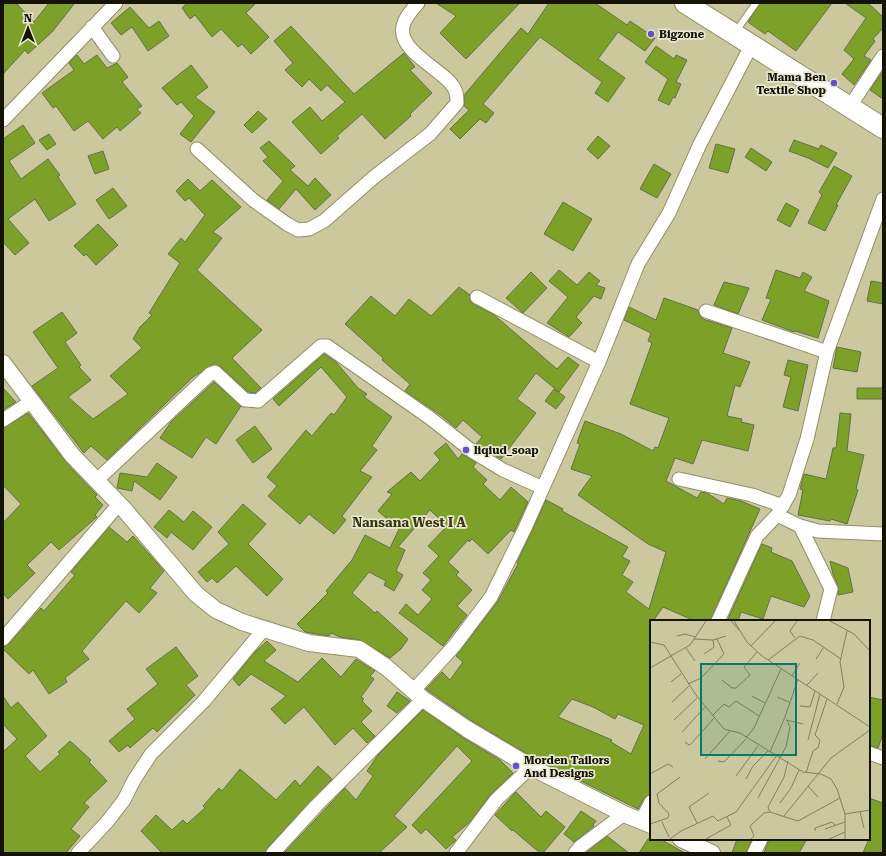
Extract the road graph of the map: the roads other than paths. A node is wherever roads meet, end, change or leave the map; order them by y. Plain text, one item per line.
1 (116, 3) edge
2 (418, 3) edge
3 (685, 3) edge
4 (756, 3) edge
5 (92, 28) junction
6 (734, 34) junction
7 (752, 44) junction
8 (114, 56) dead end
9 (883, 56) edge
10 (849, 108) junction
11 (3, 120) edge
12 (883, 128) edge
13 (196, 149) dead end
14 (883, 199) edge
15 (477, 297) dead end
16 (706, 311) dead end
17 (827, 352) junction
18 (599, 362) junction
19 (3, 363) edge
20 (32, 401) junction
21 (3, 420) edge
22 (679, 480) dead end
23 (96, 481) junction
24 (543, 488) junction
25 (119, 504) junction
26 (780, 510) junction
27 (800, 526) junction
28 (883, 534) edge
29 (718, 620) edge
30 (823, 620) edge
31 (264, 629) junction
32 (3, 639) edge
33 (419, 694) junction
34 (870, 752) edge
35 (883, 758) edge
36 (532, 766) junction
37 (650, 806) edge
38 (624, 814) junction
39 (646, 823) edge
40 (683, 840) edge
41 (760, 840) edge
42 (707, 852) edge
43 (78, 853) edge
44 (273, 853) edge
45 (456, 853) edge
46 (575, 853) edge
47 (754, 853) edge

1 - 5 street
2 - 13 street
3 - 6 main road
4 - 6 lane
5 - 8 street
5 - 11 street
6 - 7 main road
7 - 10 main road
7 - 18 street
9 - 10 street
10 - 12 main road
14 - 17 street
15 - 18 street
16 - 17 street
17 - 26 street
18 - 24 street
19 - 20 street
20 - 21 street
20 - 23 street
22 - 26 street
23 - 24 street
23 - 25 street
24 - 33 street
25 - 31 street
25 - 32 street
26 - 27 street
26 - 29 street
27 - 28 street
27 - 30 street
31 - 33 street
31 - 43 street
33 - 36 street
33 - 44 street
34 - 35 street
36 - 38 street
36 - 45 street
37 - 39 street
38 - 39 street
38 - 46 street
40 - 42 street
41 - 47 street

